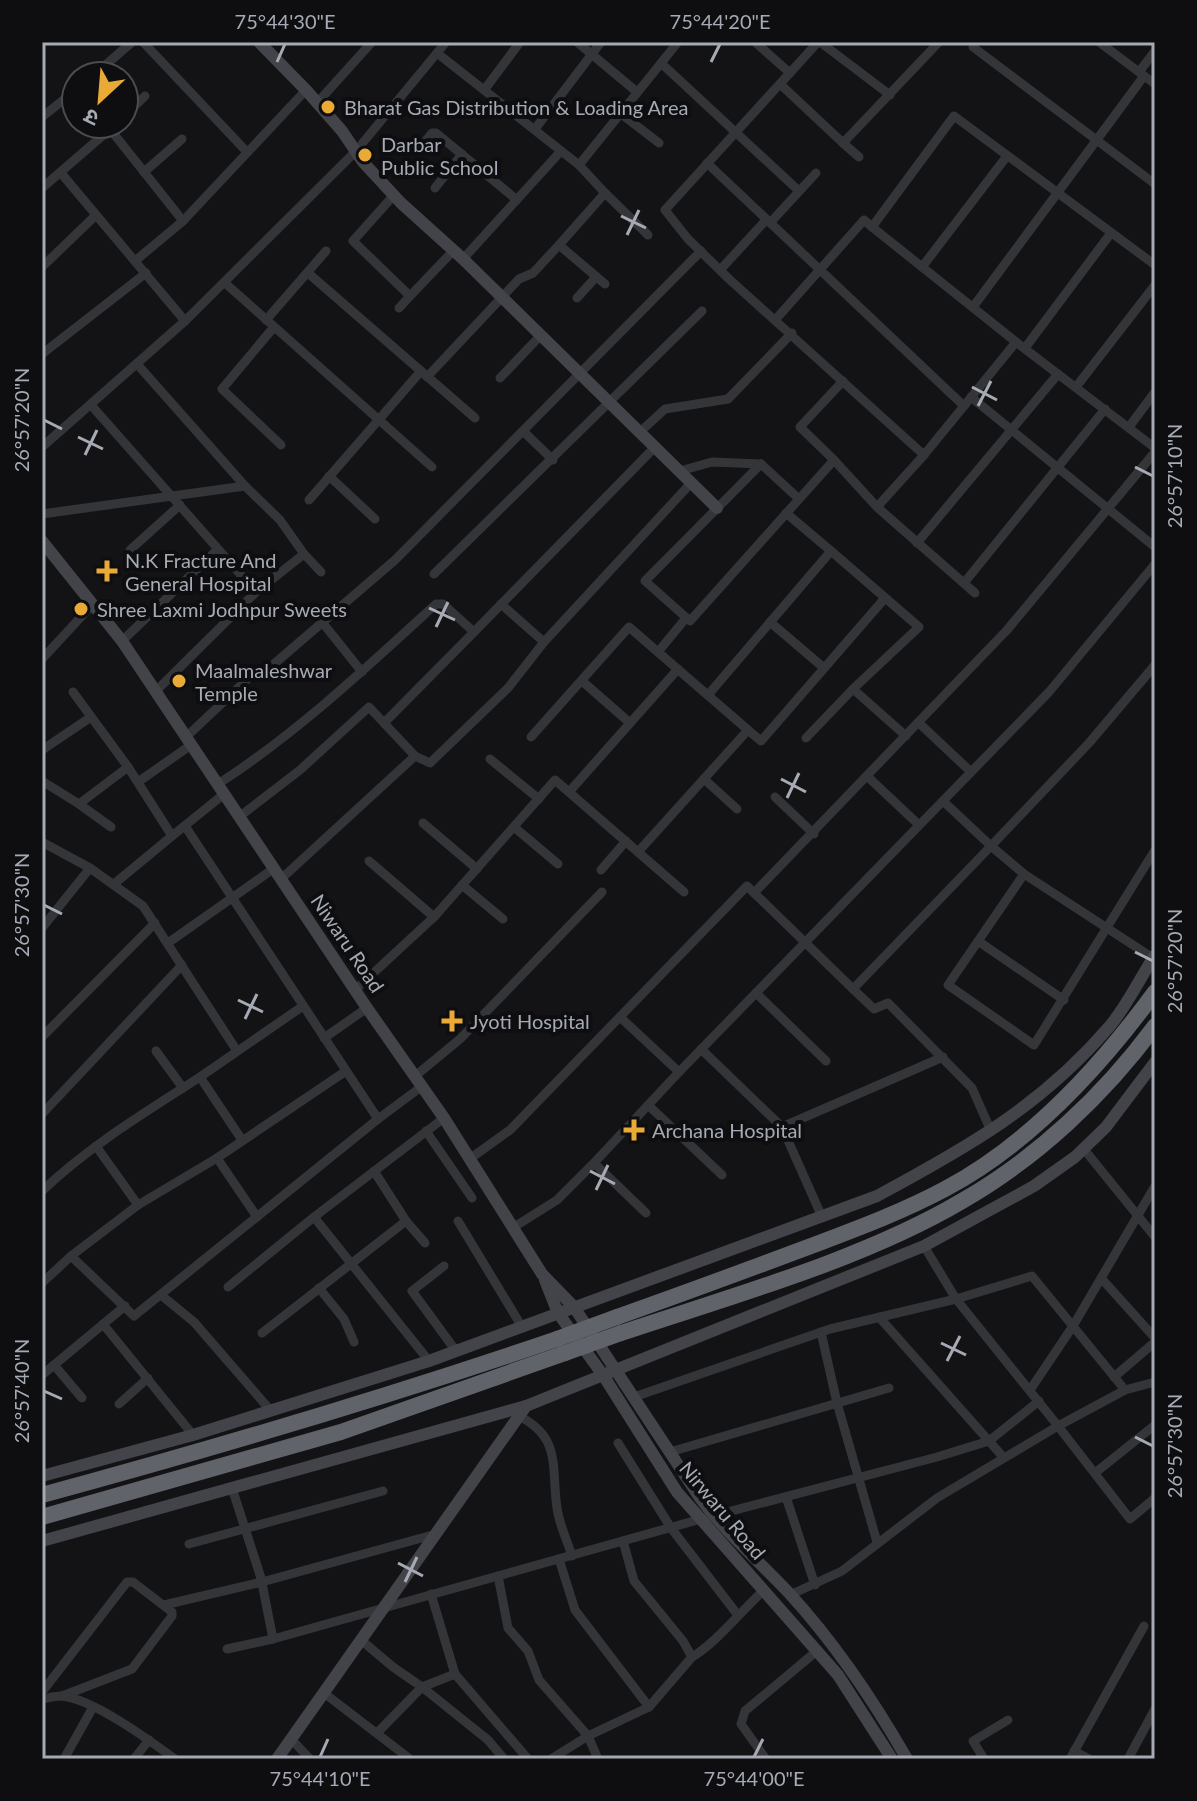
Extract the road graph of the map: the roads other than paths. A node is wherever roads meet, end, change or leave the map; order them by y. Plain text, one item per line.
1 (132, 42) edge
2 (143, 42) edge
3 (259, 42) edge
4 (372, 42) edge
5 (446, 42) edge
6 (520, 42) edge
7 (577, 42) edge
8 (601, 42) edge
9 (678, 42) edge
10 (755, 42) edge
11 (819, 42) edge
12 (1099, 42) edge
13 (933, 44) edge
14 (973, 47) dead end
15 (1155, 51) edge
16 (437, 53) junction
17 (592, 53) junction
18 (111, 60) edge
19 (661, 63) junction
20 (790, 73) junction
21 (1142, 74) junction
22 (780, 84) junction
23 (1155, 84) edge
24 (485, 89) junction
25 (306, 90) junction
26 (637, 92) junction
27 (890, 95) junction
28 (145, 96) dead end
29 (140, 101) edge
30 (60, 103) edge
31 (317, 103) junction
32 (620, 113) junction
33 (42, 117) edge
34 (535, 129) junction
35 (736, 131) junction
36 (182, 139) dead end
37 (1096, 139) junction
38 (98, 140) edge
39 (122, 140) edge
40 (659, 143) dead end
41 (843, 143) junction
42 (419, 149) dead end
43 (356, 151) junction
44 (561, 151) junction
45 (247, 152) junction
46 (462, 154) junction
47 (1007, 156) junction
48 (859, 157) dead end
49 (707, 163) junction
50 (579, 165) junction
51 (144, 172) junction
52 (61, 173) junction
53 (816, 173) dead end
54 (1155, 184) edge
55 (42, 188) edge
56 (435, 188) dead end
57 (799, 191) junction
58 (605, 193) junction
59 (1057, 193) junction
60 (394, 195) junction
61 (517, 200) junction
62 (95, 216) junction
63 (183, 221) junction
64 (768, 222) junction
65 (872, 227) junction
66 (1111, 233) junction
67 (648, 235) dead end
68 (559, 245) junction
69 (326, 251) dead end
70 (701, 251) junction
71 (459, 254) junction
72 (135, 261) junction
73 (1155, 265) edge
74 (42, 267) edge
75 (922, 267) junction
76 (721, 269) junction
77 (821, 271) junction
78 (146, 273) junction
79 (308, 273) junction
80 (596, 277) junction
81 (225, 283) junction
82 (605, 284) dead end
83 (1155, 285) edge
84 (410, 296) junction
85 (502, 296) junction
86 (577, 298) dead end
87 (973, 307) junction
88 (399, 308) dead end
89 (702, 311) dead end
90 (776, 319) junction
91 (185, 321) junction
92 (270, 323) junction
93 (792, 333) junction
94 (541, 335) junction
95 (1020, 345) junction
96 (42, 354) edge
97 (137, 364) junction
98 (580, 373) junction
99 (424, 374) junction
100 (1058, 374) junction
101 (500, 378) dead end
102 (843, 381) junction
103 (1076, 387) junction
104 (1155, 392) edge
105 (609, 402) junction
106 (968, 402) junction
107 (91, 405) junction
108 (1105, 409) junction
109 (475, 418) dead end
110 (379, 420) junction
111 (1129, 427) junction
112 (1013, 430) junction
113 (523, 431) junction
114 (640, 432) junction
115 (281, 445) dead end
116 (42, 447) edge
117 (655, 447) junction
118 (1155, 450) edge
119 (924, 455) junction
120 (553, 460) junction
121 (834, 460) junction
122 (761, 464) junction
123 (432, 467) dead end
124 (1059, 468) junction
125 (680, 471) junction
126 (329, 476) junction
127 (692, 482) junction
128 (245, 486) junction
129 (172, 496) junction
130 (798, 498) junction
131 (309, 500) dead end
132 (180, 505) junction
133 (877, 507) junction
134 (717, 508) junction
135 (1110, 509) junction
136 (786, 513) junction
137 (42, 514) edge
138 (375, 519) dead end
139 (42, 541) edge
140 (917, 543) junction
141 (1155, 547) edge
142 (218, 549) junction
143 (130, 550) dead end
144 (831, 551) junction
145 (304, 554) junction
146 (1155, 564) edge
147 (321, 572) dead end
148 (434, 574) dead end
149 (964, 583) junction
150 (256, 592) junction
151 (975, 593) dead end
152 (885, 598) junction
153 (93, 604) junction
154 (501, 604) junction
155 (686, 618) junction
156 (322, 622) junction
157 (770, 622) junction
158 (474, 632) junction
159 (122, 641) junction
160 (544, 642) junction
161 (658, 652) junction
162 (42, 659) edge
163 (1155, 665) edge
164 (824, 668) junction
165 (678, 669) junction
166 (362, 672) junction
167 (582, 681) junction
168 (853, 689) junction
169 (73, 692) dead end
170 (155, 692) junction
171 (708, 695) junction
172 (91, 717) junction
173 (384, 723) junction
174 (630, 723) junction
175 (919, 723) junction
176 (748, 730) junction
177 (906, 736) junction
178 (531, 737) dead end
179 (806, 738) dead end
180 (188, 741) junction
181 (42, 750) edge
182 (415, 756) junction
183 (490, 759) dead end
184 (128, 767) junction
185 (971, 772) junction
186 (868, 777) junction
187 (704, 779) junction
188 (42, 781) edge
189 (138, 782) junction
190 (221, 789) junction
191 (569, 792) junction
192 (775, 797) dead end
193 (539, 799) junction
194 (943, 801) junction
195 (79, 804) junction
196 (737, 809) dead end
197 (239, 817) junction
198 (423, 823) dead end
199 (919, 825) junction
200 (185, 826) junction
201 (111, 827) dead end
202 (514, 827) junction
203 (814, 834) junction
204 (172, 836) junction
205 (626, 841) junction
206 (42, 842) edge
207 (991, 846) junction
208 (1155, 850) edge
209 (638, 852) junction
210 (369, 861) dead end
211 (558, 864) dead end
212 (90, 868) junction
213 (477, 869) junction
214 (601, 870) dead end
215 (277, 874) junction
216 (1024, 874) junction
217 (114, 884) junction
218 (462, 885) junction
219 (602, 892) dead end
220 (684, 892) dead end
221 (754, 893) junction
222 (233, 898) junction
223 (434, 917) junction
224 (503, 919) dead end
225 (155, 923) junction
226 (42, 928) edge
227 (1106, 928) junction
228 (978, 941) junction
229 (168, 943) junction
230 (805, 943) junction
231 (1154, 956) edge
232 (182, 965) junction
233 (853, 989) junction
234 (355, 990) junction
235 (1155, 992) edge
236 (756, 993) junction
237 (1064, 1000) junction
238 (303, 1006) junction
239 (367, 1008) junction
240 (620, 1017) junction
241 (1155, 1026) edge
242 (42, 1037) edge
243 (324, 1038) junction
244 (701, 1049) junction
245 (156, 1051) dead end
246 (237, 1051) junction
247 (943, 1057) junction
248 (826, 1061) dead end
249 (1155, 1062) edge
250 (346, 1071) junction
251 (679, 1072) junction
252 (200, 1077) junction
253 (418, 1082) junction
254 (183, 1088) junction
255 (648, 1105) junction
256 (42, 1114) edge
257 (444, 1118) junction
258 (378, 1119) junction
259 (782, 1127) junction
260 (426, 1131) junction
261 (991, 1131) junction
262 (242, 1140) junction
263 (96, 1146) junction
264 (1083, 1148) junction
265 (217, 1158) junction
266 (471, 1158) junction
267 (594, 1163) junction
268 (374, 1171) junction
269 (722, 1175) dead end
270 (1155, 1186) edge
271 (42, 1191) edge
272 (472, 1198) dead end
273 (138, 1205) junction
274 (646, 1213) dead end
275 (257, 1217) junction
276 (314, 1217) junction
277 (822, 1217) junction
278 (1137, 1217) junction
279 (406, 1221) junction
280 (458, 1221) dead end
281 (514, 1227) junction
282 (1155, 1237) edge
283 (425, 1243) dead end
284 (924, 1246) junction
285 (71, 1256) junction
286 (349, 1264) junction
287 (444, 1266) dead end
288 (542, 1274) junction
289 (1101, 1278) junction
290 (42, 1283) edge
291 (228, 1287) dead end
292 (319, 1288) junction
293 (161, 1295) junction
294 (956, 1299) junction
295 (125, 1306) junction
296 (574, 1307) junction
297 (558, 1313) junction
298 (879, 1317) junction
299 (103, 1324) junction
300 (619, 1325) junction
301 (1073, 1326) junction
302 (522, 1327) junction
303 (821, 1332) junction
304 (262, 1333) dead end
305 (1155, 1340) edge
306 (354, 1342) dead end
307 (561, 1346) junction
308 (456, 1351) junction
309 (429, 1361) junction
310 (54, 1365) junction
311 (617, 1370) junction
312 (42, 1375) edge
313 (603, 1375) junction
314 (1114, 1377) junction
315 (148, 1378) junction
316 (1155, 1382) edge
317 (889, 1388) dead end
318 (1030, 1390) junction
319 (1125, 1390) junction
320 (634, 1397) junction
321 (82, 1398) dead end
322 (1039, 1401) junction
323 (837, 1403) junction
324 (119, 1404) dead end
325 (271, 1411) junction
326 (523, 1411) junction
327 (1155, 1425) edge
328 (1058, 1426) junction
329 (193, 1435) junction
330 (989, 1441) junction
331 (618, 1443) dead end
332 (670, 1452) junction
333 (1004, 1458) junction
334 (1095, 1473) junction
335 (42, 1476) edge
336 (858, 1478) junction
337 (232, 1488) junction
338 (383, 1491) dead end
339 (42, 1495) edge
340 (786, 1497) junction
341 (1155, 1498) edge
342 (42, 1517) edge
343 (708, 1518) junction
344 (671, 1528) junction
345 (246, 1529) junction
346 (436, 1534) junction
347 (42, 1541) edge
348 (623, 1541) junction
349 (877, 1542) junction
350 (189, 1544) dead end
351 (572, 1556) junction
352 (559, 1559) junction
353 (498, 1576) junction
354 (262, 1582) junction
355 (815, 1585) junction
356 (764, 1590) junction
357 (431, 1594) junction
358 (790, 1595) junction
359 (164, 1605) junction
360 (384, 1608) junction
361 (737, 1614) junction
362 (1144, 1626) dead end
363 (273, 1639) junction
364 (361, 1640) junction
365 (227, 1649) dead end
366 (818, 1650) junction
367 (692, 1657) junction
368 (455, 1674) junction
369 (422, 1687) junction
370 (42, 1692) edge
371 (324, 1693) junction
372 (62, 1696) junction
373 (42, 1699) edge
374 (93, 1707) junction
375 (649, 1707) junction
376 (1155, 1709) edge
377 (1008, 1720) dead end
378 (377, 1733) junction
379 (588, 1736) junction
380 (291, 1739) junction
381 (149, 1740) junction
382 (890, 1754) edge
383 (1072, 1755) edge
384 (64, 1759) edge
385 (134, 1759) edge
386 (175, 1759) edge
387 (277, 1759) edge
388 (310, 1759) edge
389 (410, 1759) edge
390 (504, 1759) edge
391 (528, 1759) edge
392 (551, 1759) edge
393 (598, 1759) edge
394 (766, 1759) edge
395 (907, 1759) edge
396 (984, 1759) edge
397 (1089, 1759) edge
398 (1128, 1759) edge

1 - 18 street
2 - 45 street
3 - 25 street
4 - 31 street
5 - 16 street
6 - 24 street
7 - 17 street
8 - 17 street
9 - 19 street
10 - 20 street
11 - 20 street
11 - 27 street
12 - 21 street
13 - 27 street
14 - 37 street
15 - 21 street
16 - 24 street
16 - 43 street
17 - 26 street
17 - 34 street
19 - 26 street
19 - 35 street
20 - 22 street
21 - 23 street
21 - 37 street
22 - 35 street
22 - 41 street
24 - 34 street
25 - 31 street
25 - 45 street
26 - 32 street
27 - 41 street
28 - 29 street
30 - 33 street
31 - 43 street
32 - 40 street
32 - 50 street
34 - 44 street
35 - 49 street
35 - 57 street
36 - 51 street
37 - 54 street
37 - 59 street
38 - 52 street
39 - 51 street
41 - 48 street
42 - 46 street
43 - 60 street
43 - 81 street
44 - 50 street
44 - 61 street
45 - 63 street
46 - 56 street
46 - 61 street
47 - 59 street
47 - 65 street
47 - 75 street
49 - 64 street
49 - 70 street
50 - 58 street
51 - 63 street
52 - 55 street
52 - 62 street
53 - 57 street
57 - 64 street
58 - 67 street
58 - 68 street
59 - 66 street
59 - 87 street
60 - 71 street
60 - 84 street
61 - 71 street
62 - 72 street
62 - 74 street
63 - 72 street
64 - 76 street
64 - 77 street
65 - 75 street
65 - 77 street
66 - 73 street
66 - 95 street
68 - 80 street
68 - 85 street
69 - 79 street
70 - 76 street
70 - 98 street
71 - 84 street
71 - 85 street
72 - 78 street
75 - 87 street
76 - 90 street
77 - 90 street
77 - 106 street
78 - 91 street
78 - 96 street
79 - 92 street
79 - 99 street
80 - 82 street
80 - 86 street
81 - 91 street
81 - 92 street
83 - 103 street
84 - 88 street
85 - 94 street
85 - 99 street
87 - 95 street
89 - 105 street
90 - 93 street
91 - 97 street
92 - 110 street
92 - 115 street
93 - 102 street
93 - 114 street
94 - 98 street
94 - 101 street
95 - 100 street
95 - 106 street
97 - 107 street
97 - 128 street
98 - 105 street
98 - 113 street
99 - 109 street
99 - 110 street
100 - 103 street
100 - 112 street
102 - 119 street
102 - 121 street
103 - 108 street
104 - 111 street
105 - 114 street
105 - 120 street
106 - 112 street
106 - 119 street
107 - 116 street
107 - 129 street
108 - 111 street
108 - 124 street
110 - 123 street
110 - 126 street
111 - 118 street
112 - 124 street
112 - 140 street
113 - 120 street
113 - 156 street
114 - 117 street
117 - 125 street
117 - 154 street
118 - 135 street
119 - 133 street
120 - 148 street
121 - 130 street
121 - 133 street
122 - 125 street
122 - 130 street
122 - 134 street
124 - 135 street
124 - 149 street
125 - 127 street
126 - 131 street
126 - 138 street
127 - 134 street
127 - 160 street
128 - 129 street
128 - 145 street
129 - 132 street
129 - 137 street
130 - 136 street
132 - 142 street
132 - 143 street
133 - 140 street
134 - 155 street
135 - 141 street
135 - 175 street
136 - 144 street
136 - 155 street
139 - 153 street, Niwaru Road
140 - 149 street
142 - 150 street
142 - 159 street
144 - 152 street
144 - 157 street
145 - 147 street
145 - 150 street
146 - 185 street
149 - 151 street
150 - 170 street
152 - 164 street
152 - 168 street
153 - 159 street, Niwaru Road
153 - 162 street
154 - 158 street
154 - 160 street
155 - 161 street
156 - 166 street
156 - 180 street
157 - 164 street
157 - 171 street
158 - 166 street
158 - 173 street
159 - 170 street, Niwaru Road
160 - 182 street
161 - 165 street
161 - 167 street
163 - 207 street
164 - 176 street
165 - 171 street
165 - 174 street
166 - 190 street
167 - 174 street
167 - 178 street
168 - 177 street
168 - 179 street
169 - 172 street
170 - 180 street, Niwaru Road
171 - 176 street
172 - 181 street
172 - 184 street
173 - 182 street
173 - 197 street
174 - 191 street
175 - 177 street
175 - 185 street
176 - 187 street
177 - 186 street
180 - 189 street
180 - 190 street, Niwaru Road
182 - 215 street
183 - 193 street
184 - 189 street
184 - 195 street
185 - 194 street
186 - 199 street
186 - 203 street
187 - 196 street
187 - 209 street
188 - 195 street
189 - 204 street
190 - 197 street, Niwaru Road
190 - 200 street
191 - 193 street
191 - 205 street
192 - 203 street
193 - 202 street
194 - 199 street
194 - 207 street
195 - 201 street
197 - 215 street, Niwaru Road
198 - 213 street
199 - 230 street
200 - 204 street
200 - 222 street
202 - 211 street
202 - 213 street
203 - 221 street
204 - 217 street
205 - 209 street
205 - 214 street
206 - 212 street
207 - 216 street
207 - 233 street
208 - 227 street
209 - 220 street
210 - 223 street
212 - 217 street
212 - 226 street
213 - 218 street
215 - 222 street
215 - 234 street, Niwaru Road
216 - 227 street
216 - 228 street
217 - 225 street
218 - 223 street
218 - 224 street
219 - 253 street
221 - 230 street
221 - 240 street
222 - 229 street
222 - 238 street
223 - 234 street
225 - 229 street
225 - 242 street
227 - 231 street
227 - 237 street
228 - 237 street
228 - 237 street
229 - 232 street
230 - 233 street
230 - 236 street
231 - 261 street
232 - 246 street
232 - 256 street
233 - 247 street
234 - 239 street, Niwaru Road
235 - 300 highway
236 - 244 street
236 - 248 street
238 - 243 street
238 - 246 street
239 - 243 street
239 - 253 street, Niwaru Road
240 - 251 street
240 - 266 street
241 - 300 highway
243 - 250 street
244 - 251 street
244 - 259 street
245 - 254 street
246 - 252 street
247 - 259 street
247 - 261 street
249 - 264 street
250 - 258 street
250 - 262 street
251 - 255 street
252 - 254 street
252 - 262 street
253 - 257 street, Niwaru Road
253 - 258 street
254 - 263 street
255 - 267 street
255 - 269 street
257 - 260 street
257 - 266 street, Niwaru Road
258 - 275 street
259 - 277 street
260 - 268 street
260 - 272 street
261 - 277 street
262 - 265 street
263 - 271 street
263 - 273 street
264 - 278 street
264 - 284 street
265 - 273 street
265 - 275 street
266 - 281 street, Niwaru Road
267 - 274 street
267 - 281 street
268 - 276 street
268 - 279 street
270 - 278 street
273 - 285 street
275 - 293 street
276 - 286 street
276 - 291 street
277 - 296 street
278 - 282 street
278 - 289 street
279 - 283 street
279 - 286 street
280 - 302 street
281 - 288 street, Niwaru Road
284 - 294 street
284 - 311 street
285 - 290 street
285 - 295 street
286 - 292 street
286 - 309 street
287 - 308 street
288 - 296 street, Niwaru Road
288 - 297 street, Nirwaru Road
289 - 301 street
289 - 305 street
292 - 304 street
292 - 306 street
293 - 295 street
293 - 325 street
294 - 298 street
294 - 301 street
294 - 318 street
295 - 299 street
296 - 297 street
296 - 311 street, Niwaru Road
297 - 302 street
297 - 313 street, Nirwaru Road
298 - 303 street
298 - 330 street
299 - 310 street
299 - 315 street
300 - 307 highway, bridge
301 - 314 street
301 - 318 street
302 - 308 street
303 - 320 street
303 - 323 street
305 - 314 street
307 - 339 highway
307 - 342 highway
308 - 309 street
309 - 325 street
310 - 312 street
310 - 321 street
311 - 313 street
311 - 320 street, Nirwaru Road
313 - 326 street
313 - 343 street, Nirwaru Road
314 - 319 street
315 - 324 street
315 - 329 street
316 - 319 street
317 - 323 street
318 - 322 street
319 - 328 street
320 - 332 street, Nirwaru Road
322 - 328 street
322 - 330 street
323 - 332 street
323 - 336 street
325 - 329 street
326 - 337 street
326 - 346 street
326 - 351 street
327 - 334 street
328 - 333 street
328 - 334 street
329 - 335 street
330 - 333 street
330 - 336 street
331 - 344 street
332 - 343 street, Nirwaru Road
333 - 349 street
334 - 341 street
336 - 340 street
336 - 349 street
337 - 345 street
337 - 347 street
338 - 345 street
340 - 343 street
340 - 355 street
343 - 344 street
343 - 356 street, Nirwaru Road
343 - 358 street, Nirwaru Road
344 - 348 street
344 - 361 street
345 - 350 street
345 - 354 street
346 - 354 street
346 - 360 street
348 - 351 street
348 - 367 street
349 - 355 street
351 - 352 street
352 - 353 street
352 - 375 street
353 - 357 street
353 - 379 street
354 - 359 street
354 - 363 street
355 - 358 street
356 - 361 street
356 - 366 street, Nirwaru Road
357 - 360 street
357 - 368 street
358 - 382 street, Nirwaru Road
359 - 370 street
359 - 372 street
360 - 363 street
360 - 364 street
361 - 367 street
362 - 383 street
363 - 365 street
364 - 369 street
364 - 371 street
366 - 382 street, Nirwaru Road
366 - 394 street
367 - 375 street
368 - 369 street
368 - 391 street
369 - 378 street
369 - 390 street
371 - 378 street
371 - 380 street
372 - 373 street
372 - 374 street
374 - 381 street
374 - 384 street
375 - 379 street
376 - 398 street
377 - 396 street
378 - 389 street
379 - 392 street
379 - 393 street
380 - 387 street
380 - 388 street
381 - 385 street
381 - 386 street
382 - 395 street, Nirwaru Road
383 - 397 street

